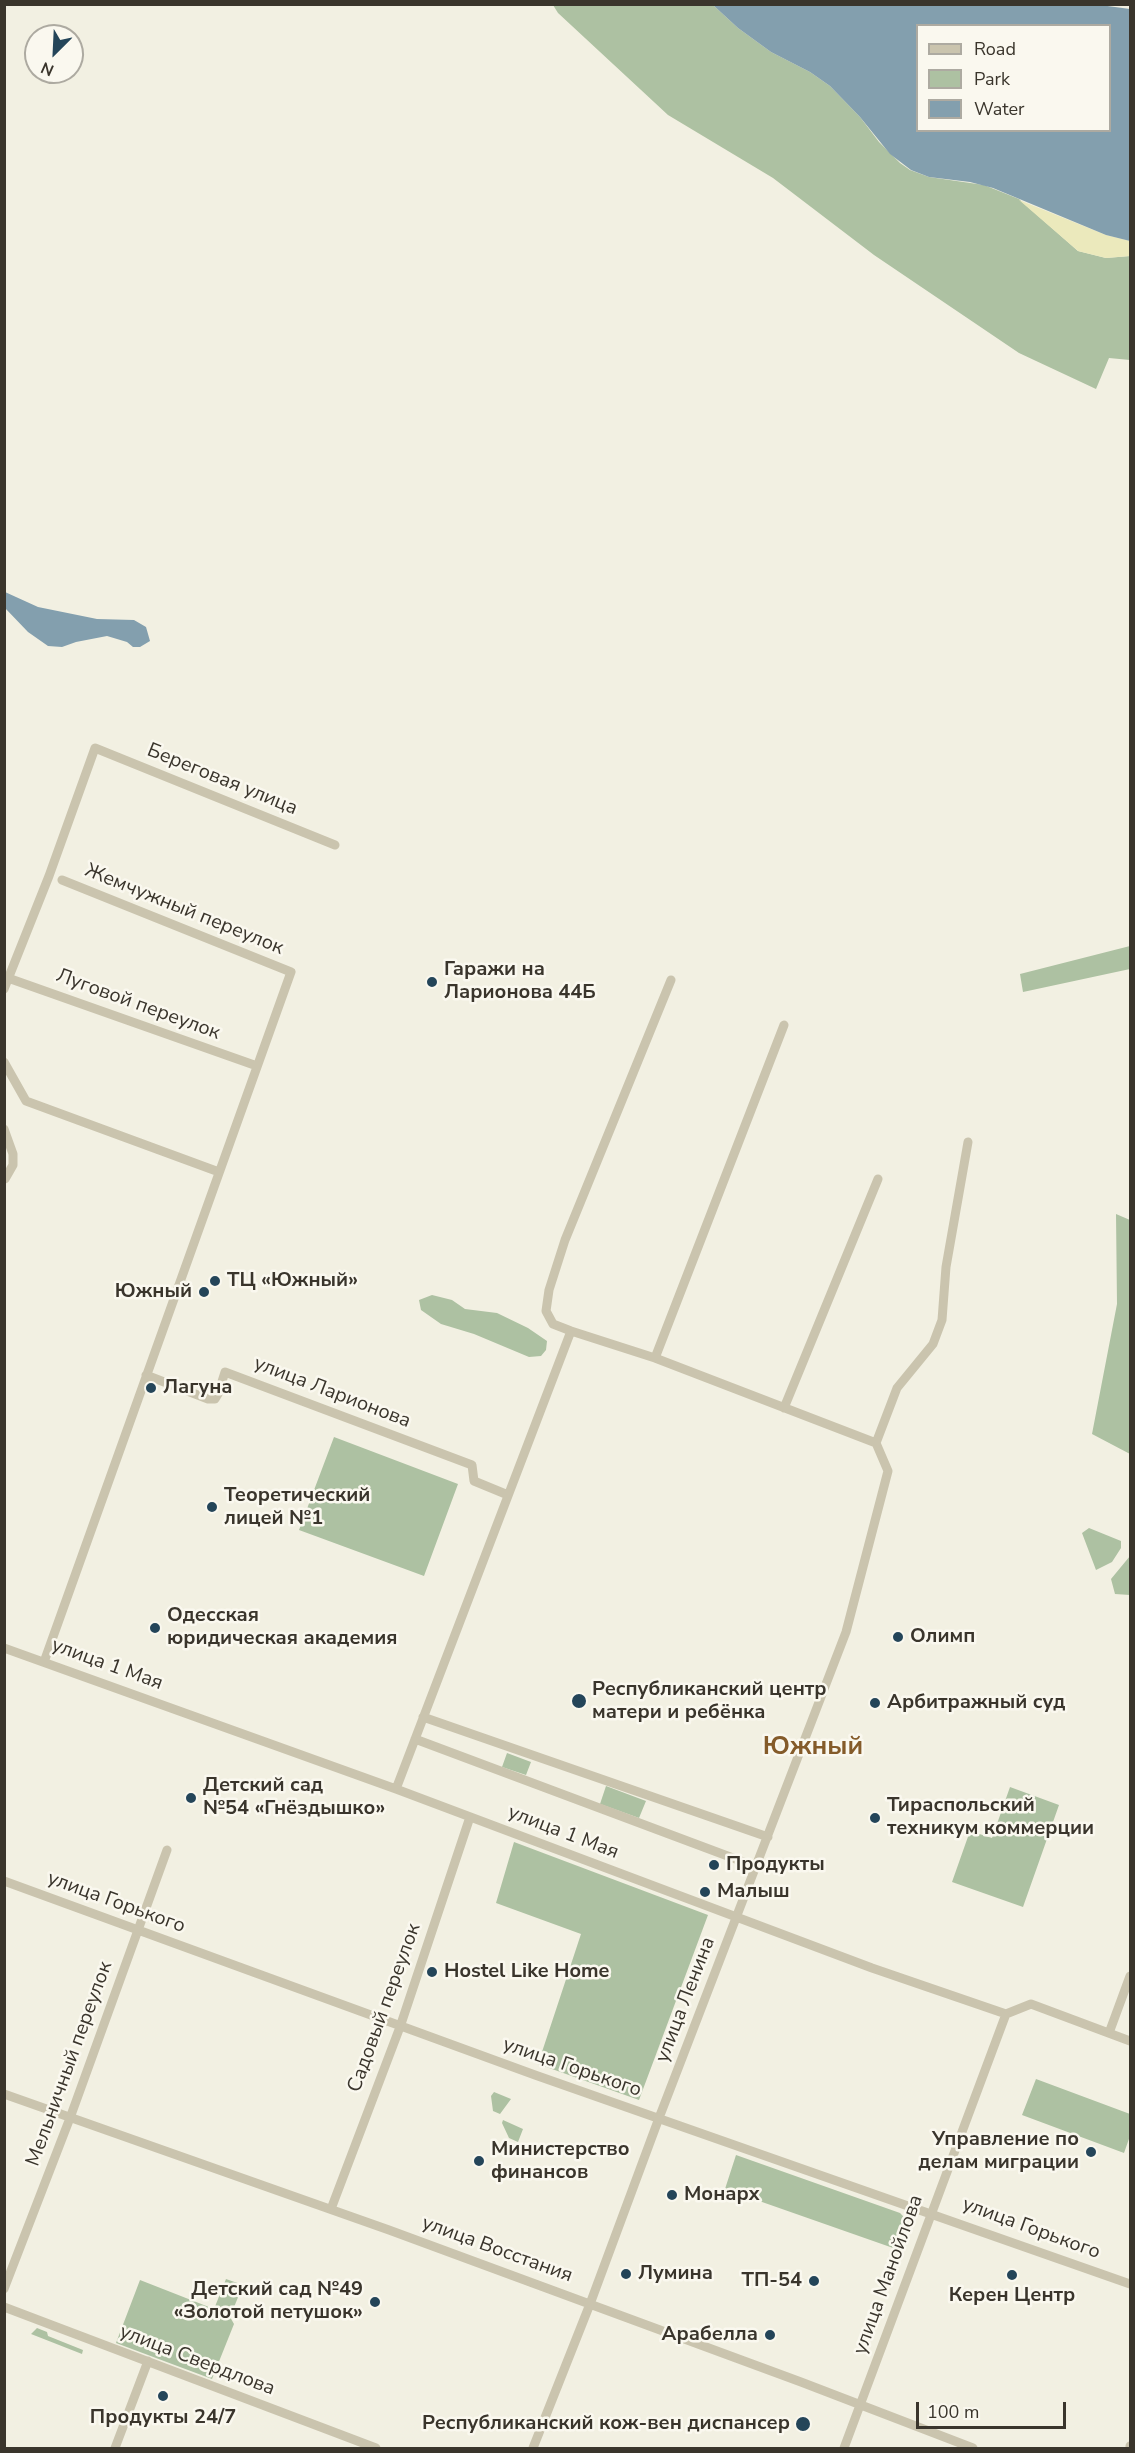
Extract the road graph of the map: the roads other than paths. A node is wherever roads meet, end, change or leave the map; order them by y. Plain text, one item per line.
1 (335, 845) dead end
2 (62, 880) dead end
3 (8, 978) junction
4 (671, 980) dead end
5 (4, 989) edge
6 (784, 1025) dead end
7 (4, 1062) edge
8 (256, 1066) junction
9 (4, 1129) edge
10 (968, 1142) dead end
11 (219, 1172) junction
12 (5, 1179) edge
13 (878, 1179) dead end
14 (571, 1331) junction
15 (654, 1358) junction
16 (146, 1375) junction
17 (784, 1408) junction
18 (876, 1443) junction
19 (508, 1494) junction
20 (4, 1648) edge
21 (44, 1662) junction
22 (423, 1718) junction
23 (415, 1739) junction
24 (396, 1789) junction
25 (470, 1817) junction
26 (768, 1837) junction
27 (167, 1850) dead end
28 (757, 1867) junction
29 (4, 1881) edge
30 (737, 1918) junction
31 (138, 1930) junction
32 (1131, 1976) edge
33 (1006, 2014) junction
34 (400, 2027) junction
35 (1109, 2033) junction
36 (1131, 2041) edge
37 (4, 2094) edge
38 (70, 2118) junction
39 (659, 2118) junction
40 (331, 2209) junction
41 (931, 2213) junction
42 (1131, 2284) edge
43 (4, 2289) edge
44 (590, 2304) junction
45 (4, 2307) edge
46 (148, 2361) junction
47 (860, 2405) junction
48 (115, 2448) edge
49 (376, 2448) edge
50 (533, 2448) edge
51 (844, 2448) edge
52 (973, 2448) edge

1 - 3 street, Береговая улица
2 - 8 street, Жемчужный переулок
3 - 5 street
3 - 8 street, Луговой переулок
4 - 14 street
6 - 15 street
7 - 11 street
8 - 11 street
9 - 12 street
10 - 18 street
11 - 16 street
13 - 17 street
14 - 15 street
14 - 19 street
15 - 17 street
16 - 19 street, улица Ларионова
16 - 21 street
17 - 18 street
18 - 26 street, улица Ленина
19 - 22 street
20 - 21 street, улица 1 Мая
21 - 24 street, улица 1 Мая
22 - 23 street
22 - 26 street
23 - 24 street
23 - 28 street
24 - 25 street, улица 1 Мая
25 - 30 street, улица 1 Мая
25 - 34 street, Садовый переулок
26 - 28 street, улица Ленина
27 - 31 street, Мельничный переулок
28 - 30 street, улица Ленина
29 - 31 street, улица Горького
30 - 33 street, улица 1 Мая
30 - 39 street, улица Ленина
31 - 34 street, улица Горького
31 - 38 street, Мельничный переулок
32 - 35 street
33 - 35 street
33 - 41 street, улица Манойлова
34 - 39 street, улица Горького
34 - 40 street, Садовый переулок
35 - 36 street
37 - 38 street, улица Восстания
38 - 40 street, улица Восстания
38 - 43 street, Мельничный переулок
39 - 41 street, улица Горького
39 - 44 street, улица Ленина
40 - 44 street, улица Восстания
41 - 42 street, улица Горького
41 - 47 street, улица Манойлова
44 - 47 street, улица Восстания
44 - 50 street, улица Ленина
45 - 46 street, улица Свердлова
46 - 48 street
46 - 49 street, улица Свердлова
47 - 51 street, улица Манойлова
47 - 52 street, улица Восстания

